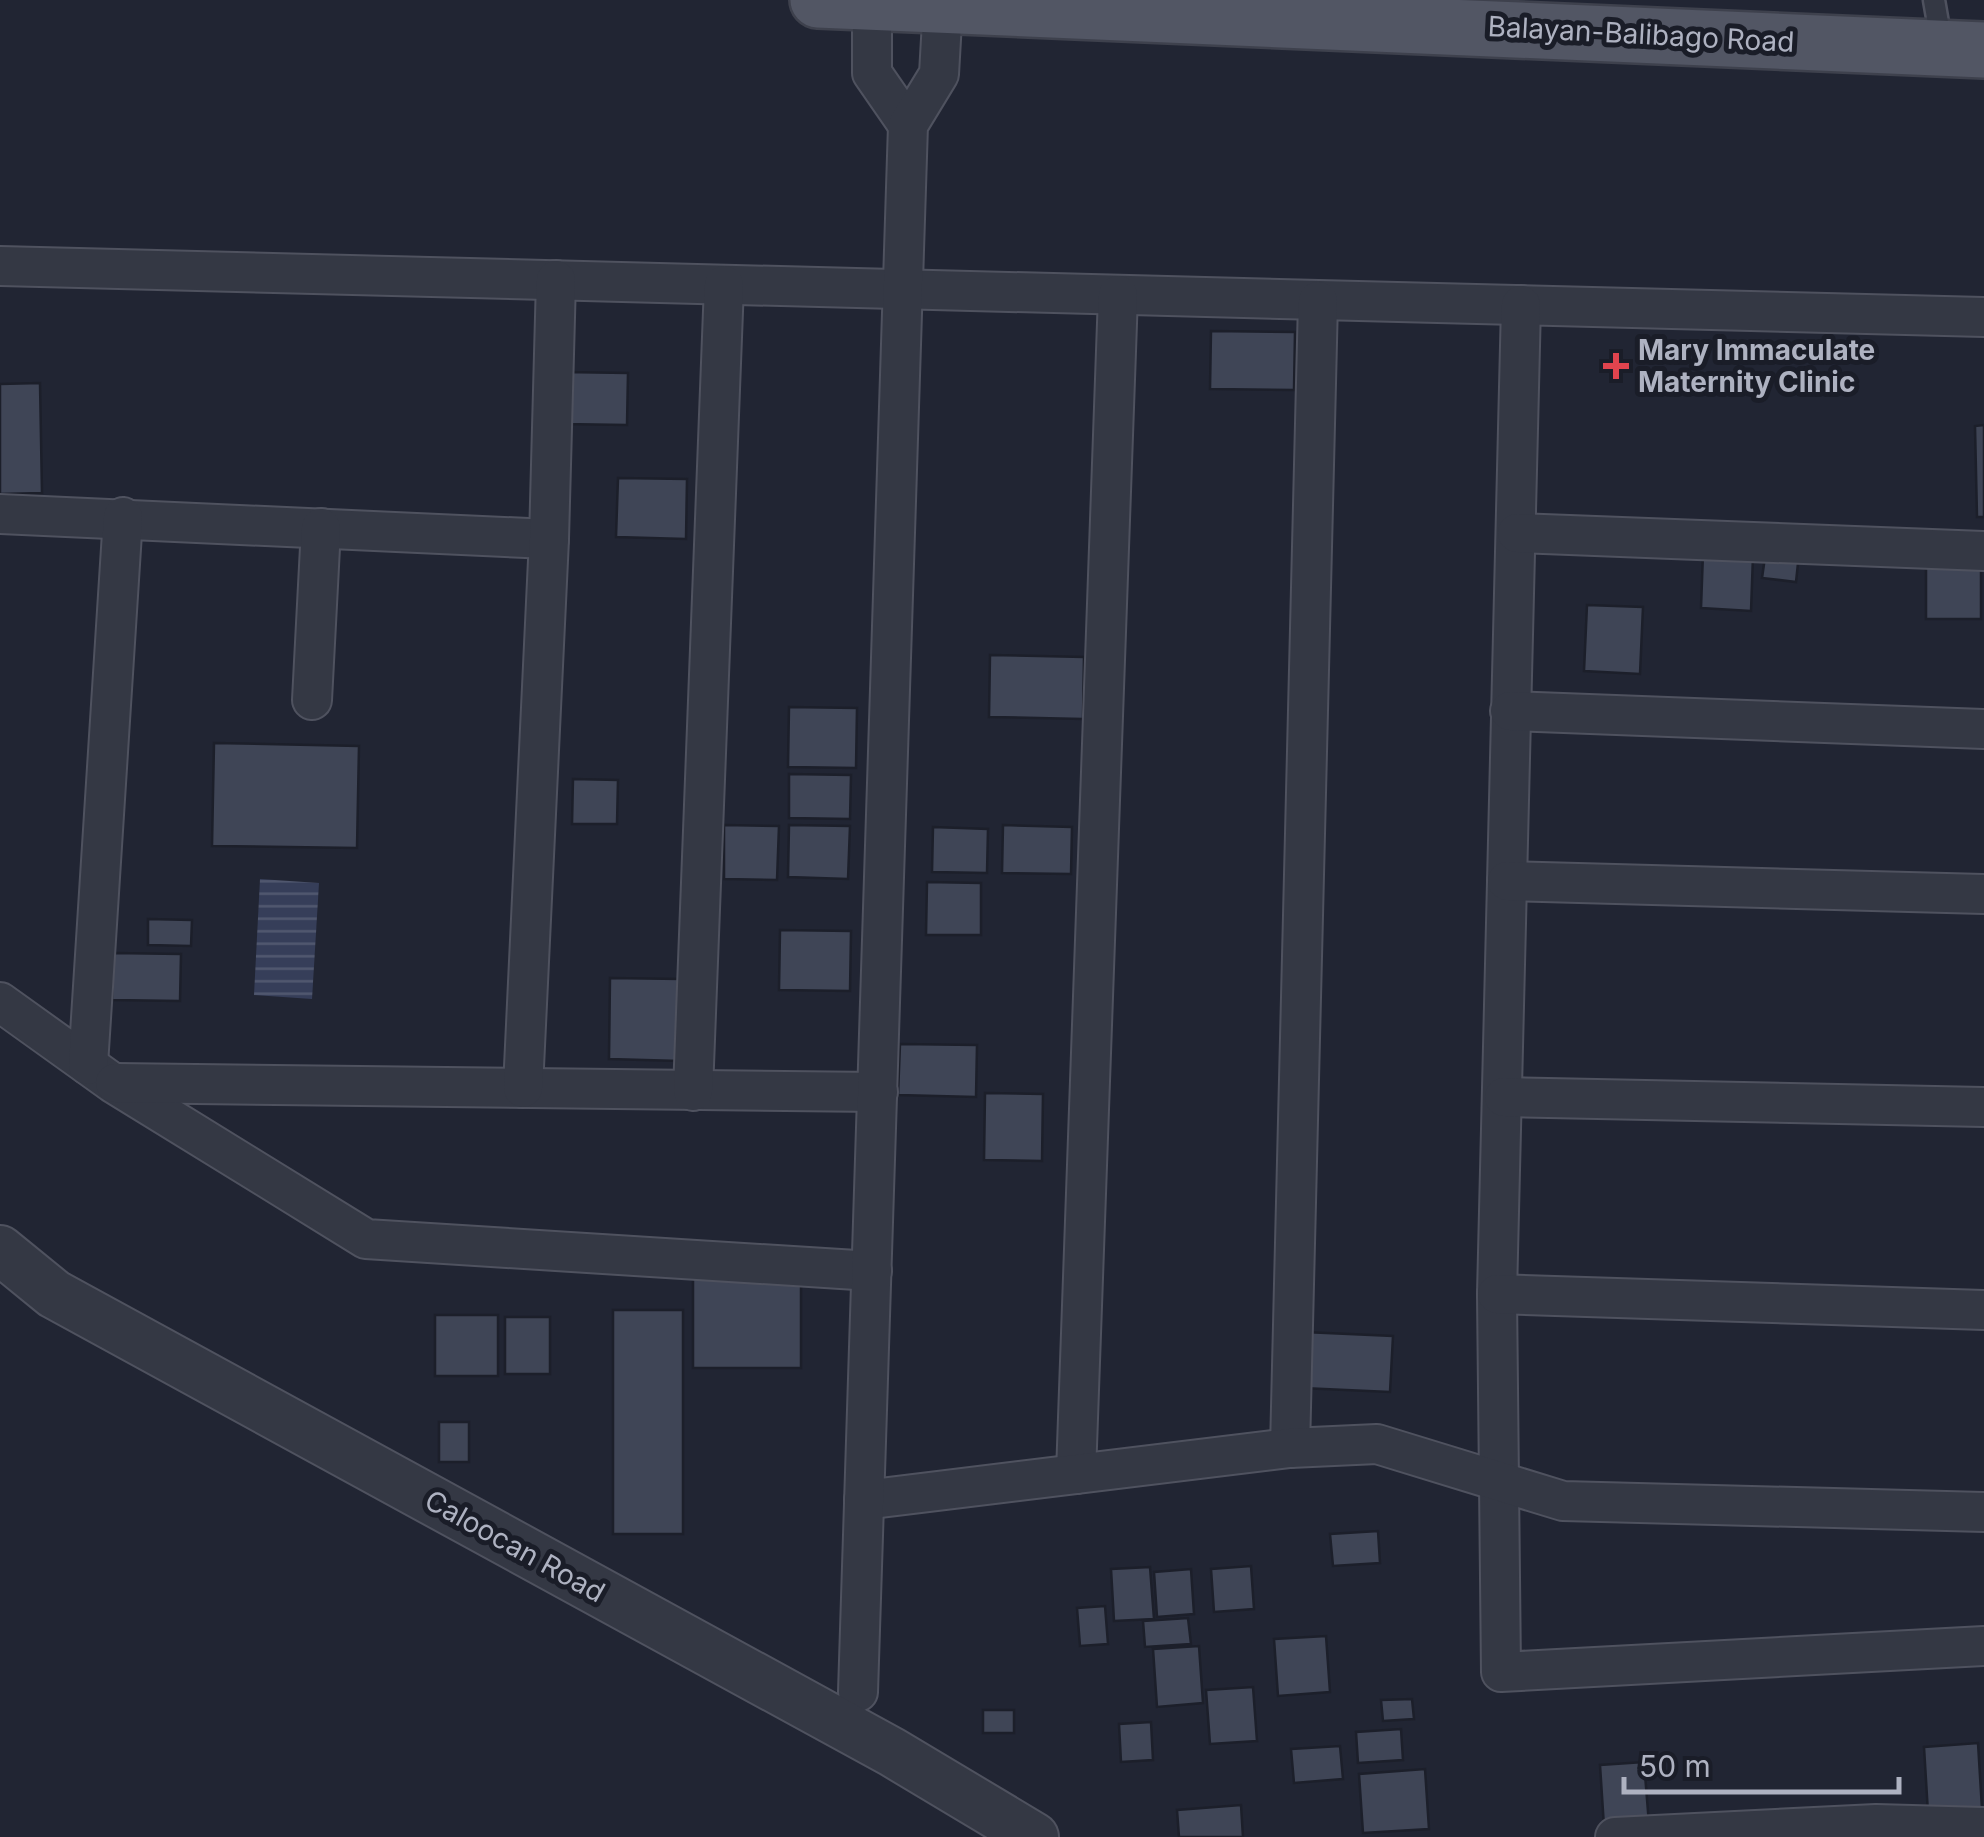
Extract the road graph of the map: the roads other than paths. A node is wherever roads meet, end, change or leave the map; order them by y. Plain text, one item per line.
1 (818, 0) edge
2 (872, 2) edge
3 (943, 4) junction
4 (1953, 32) edge
5 (908, 125) junction
6 (0, 266) edge
7 (556, 280) junction
8 (724, 285) junction
9 (902, 290) junction
10 (1118, 295) junction
11 (1318, 300) junction
12 (1521, 306) junction
13 (1984, 317) edge
14 (0, 514) edge
15 (123, 517) junction
16 (321, 528) junction
17 (1517, 533) junction
18 (549, 539) junction
19 (1984, 551) edge
20 (312, 700) dead end
21 (1510, 711) junction
22 (1984, 728) edge
23 (1507, 880) junction
24 (1984, 894) edge
25 (0, 1002) edge
26 (100, 1074) junction
27 (524, 1088) junction
28 (693, 1090) junction
29 (878, 1092) junction
30 (1504, 1097) junction
31 (1984, 1107) edge
32 (0, 1250) edge
33 (872, 1271) junction
34 (1497, 1294) junction
35 (1984, 1310) edge
36 (1290, 1448) junction
37 (1076, 1474) junction
38 (1499, 1479) junction
39 (864, 1500) junction
40 (1984, 1512) edge
41 (1984, 1646) edge
42 (858, 1692) dead end
43 (1984, 1828) edge
44 (1034, 1837) edge
45 (1615, 1837) edge

1 - 2 main road, Balayan-Balibago Road
2 - 3 main road, Balayan-Balibago Road
2 - 5 street
3 - 4 main road, Balayan-Balibago Road
3 - 5 street
5 - 9 street
6 - 7 street
7 - 8 street
7 - 18 street
8 - 9 street
8 - 28 street
9 - 10 street
9 - 29 street
10 - 11 street
10 - 37 street
11 - 12 street
11 - 36 street
12 - 13 street
12 - 17 street
14 - 15 street
15 - 16 street
15 - 26 street
16 - 18 street
16 - 20 street
17 - 19 street
17 - 21 street
18 - 27 street
21 - 22 street
21 - 23 street
23 - 24 street
23 - 30 street
25 - 26 street
26 - 27 street
26 - 33 street
27 - 28 street
28 - 29 street
29 - 33 street
30 - 31 street
30 - 34 street
32 - 44 street, Caloocan Road
33 - 39 street
34 - 35 street
34 - 38 street
36 - 37 street
36 - 38 street
37 - 39 street
38 - 40 street
38 - 41 street
39 - 42 street
43 - 45 street

